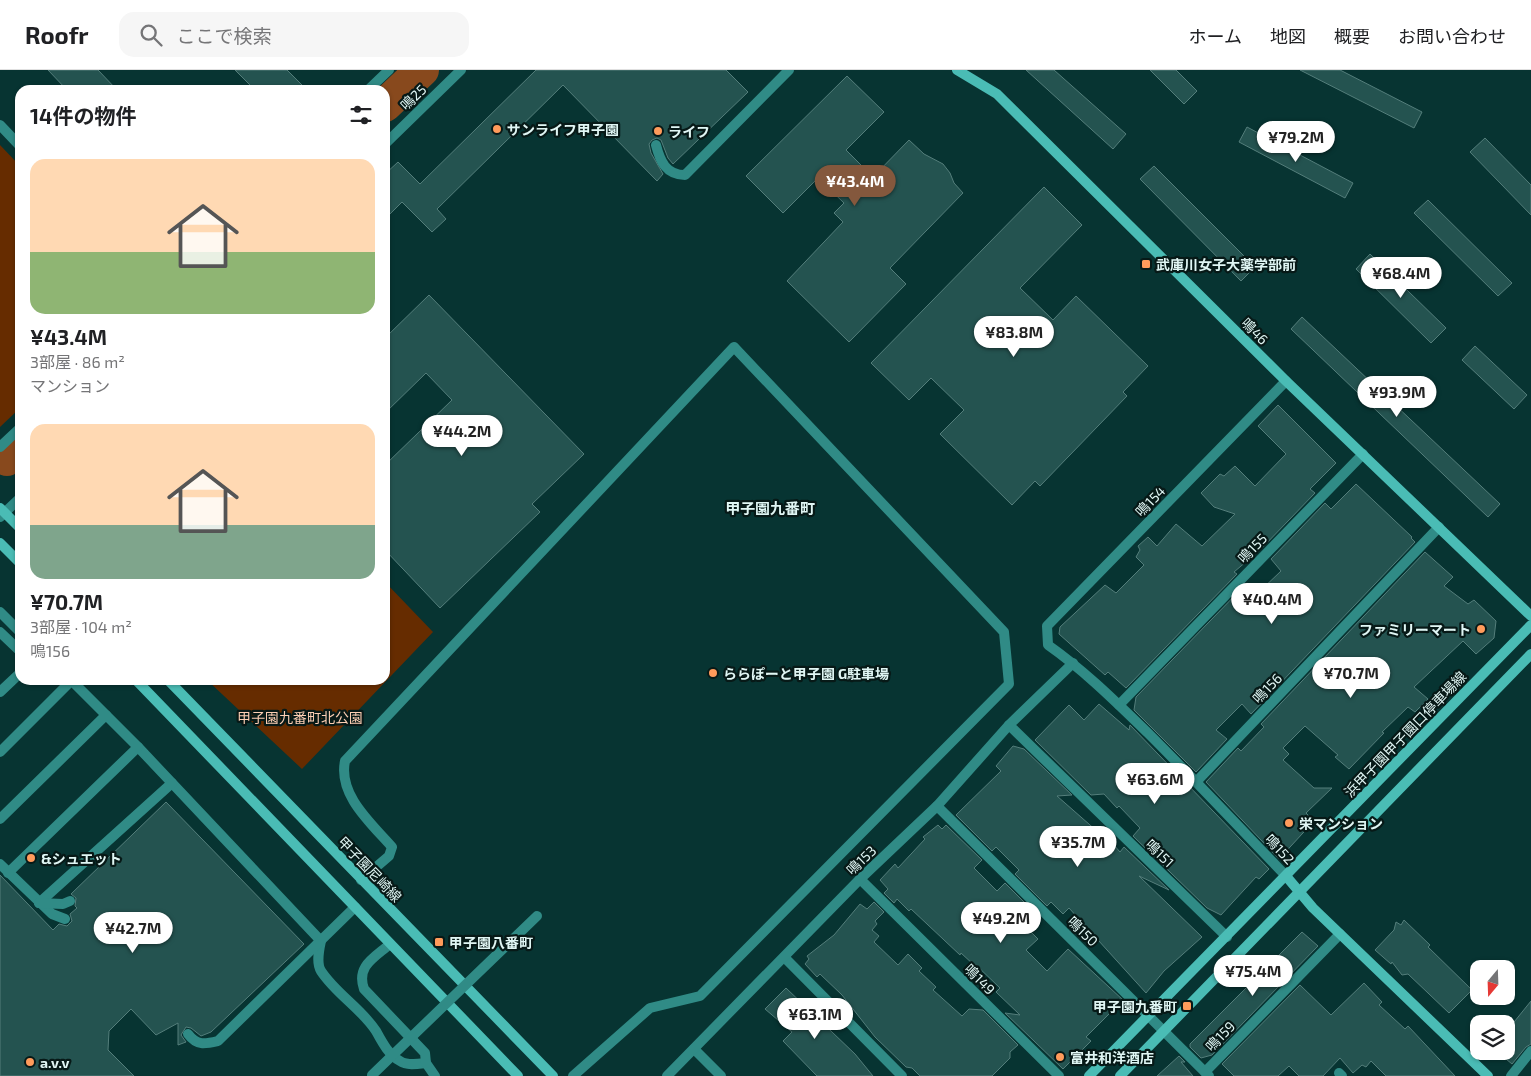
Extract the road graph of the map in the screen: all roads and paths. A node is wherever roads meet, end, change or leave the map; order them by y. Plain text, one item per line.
1 (389, 70) edge
2 (461, 70) edge
3 (789, 70) edge
4 (957, 70) edge
5 (373, 85) edge
6 (0, 125) edge
7 (390, 139) edge
8 (15, 141) edge
9 (656, 145) dead end
10 (1286, 381) junction
11 (15, 433) edge
12 (0, 447) edge
13 (1363, 454) junction
14 (15, 502) edge
15 (2, 513) edge
16 (15, 524) edge
17 (1439, 527) junction
18 (0, 542) edge
19 (15, 557) edge
20 (0, 612) edge
21 (1531, 616) edge
22 (1531, 626) edge
23 (15, 627) edge
24 (0, 632) edge
25 (1048, 645) joint
26 (15, 647) edge
27 (1531, 654) edge
28 (1073, 663) junction
29 (15, 678) edge
30 (63, 685) edge
31 (72, 685) edge
32 (141, 685) edge
33 (173, 685) edge
34 (0, 692) edge
35 (1119, 705) junction
36 (106, 715) junction
37 (1009, 725) junction
38 (138, 747) junction
39 (0, 752) edge
40 (1197, 781) junction
41 (172, 783) junction
42 (937, 806) junction
43 (0, 819) edge
44 (0, 864) edge
45 (8, 873) junction
46 (1286, 876) junction
47 (361, 880) junction
48 (860, 880) junction
49 (1300, 891) junction
50 (70, 901) dead end
51 (39, 904) junction
52 (355, 907) junction
53 (537, 916) dead end
54 (65, 919) dead end
55 (1340, 934) junction
56 (1227, 937) junction
57 (321, 941) junction
58 (390, 944) junction
59 (786, 958) junction
60 (1149, 1014) junction
61 (1165, 1030) junction
62 (188, 1034) dead end
63 (694, 1049) junction
64 (1531, 1051) edge
65 (426, 1063) junction
66 (1207, 1074) edge
67 (372, 1076) edge
68 (435, 1076) edge
69 (518, 1076) edge
70 (553, 1076) edge
71 (573, 1076) edge
72 (667, 1076) edge
73 (721, 1076) edge
74 (902, 1076) edge
75 (1059, 1076) edge
76 (1089, 1076) edge
77 (1120, 1076) edge
78 (1488, 1076) edge
79 (1511, 1076) edge

1 - 5 street
2 - 7 street, 鳴25
3 - 9 street
4 - 10 main road, 鳴46
6 - 8 street
10 - 13 main road, 鳴46
10 - 25 street, 鳴154
11 - 12 street
13 - 17 main road, 鳴46
13 - 35 street, 鳴155
14 - 15 street
15 - 16 main road
17 - 21 main road, 鳴46
17 - 40 street, 鳴156
18 - 19 main road
20 - 23 street
22 - 46 main road, 浜甲子園甲子園口停車場線
24 - 26 street
25 - 28 street, 鳴152
27 - 49 main road
28 - 35 street, 鳴152
28 - 37 street, 鳴153
29 - 34 street
30 - 39 street
31 - 36 street
32 - 52 main road
33 - 47 main road, 甲子園尼崎線
35 - 40 street, 鳴152
36 - 38 street
36 - 43 street
37 - 42 street, 鳴153
37 - 56 street, 鳴151
38 - 41 street
38 - 45 street
40 - 46 street, 鳴152
41 - 51 street
41 - 57 street
42 - 48 street, 鳴153
42 - 60 street, 鳴150
44 - 45 street
45 - 51 street
46 - 49 main road, 鳴152
46 - 56 main road, 浜甲子園甲子園口停車場線
47 - 70 main road, 甲子園尼崎線
47 - 71 street
48 - 59 street, 鳴153
48 - 75 street, 鳴149
49 - 55 main road, 鳴152
49 - 61 main road
50 - 51 street
51 - 54 street
52 - 57 street
52 - 58 main road
53 - 67 street, bridge
55 - 66 street, 鳴159
55 - 78 main road, 鳴152
56 - 60 main road, 浜甲子園甲子園口停車場線
57 - 62 street
57 - 65 street
58 - 65 street
58 - 69 main road
59 - 63 street, 鳴153
59 - 74 street
60 - 61 street, 鳴150
60 - 76 main road, 浜甲子園甲子園口停車場線
61 - 66 street, 鳴150
61 - 77 main road
63 - 72 street, 鳴153
63 - 73 street
64 - 79 street
65 - 68 street

